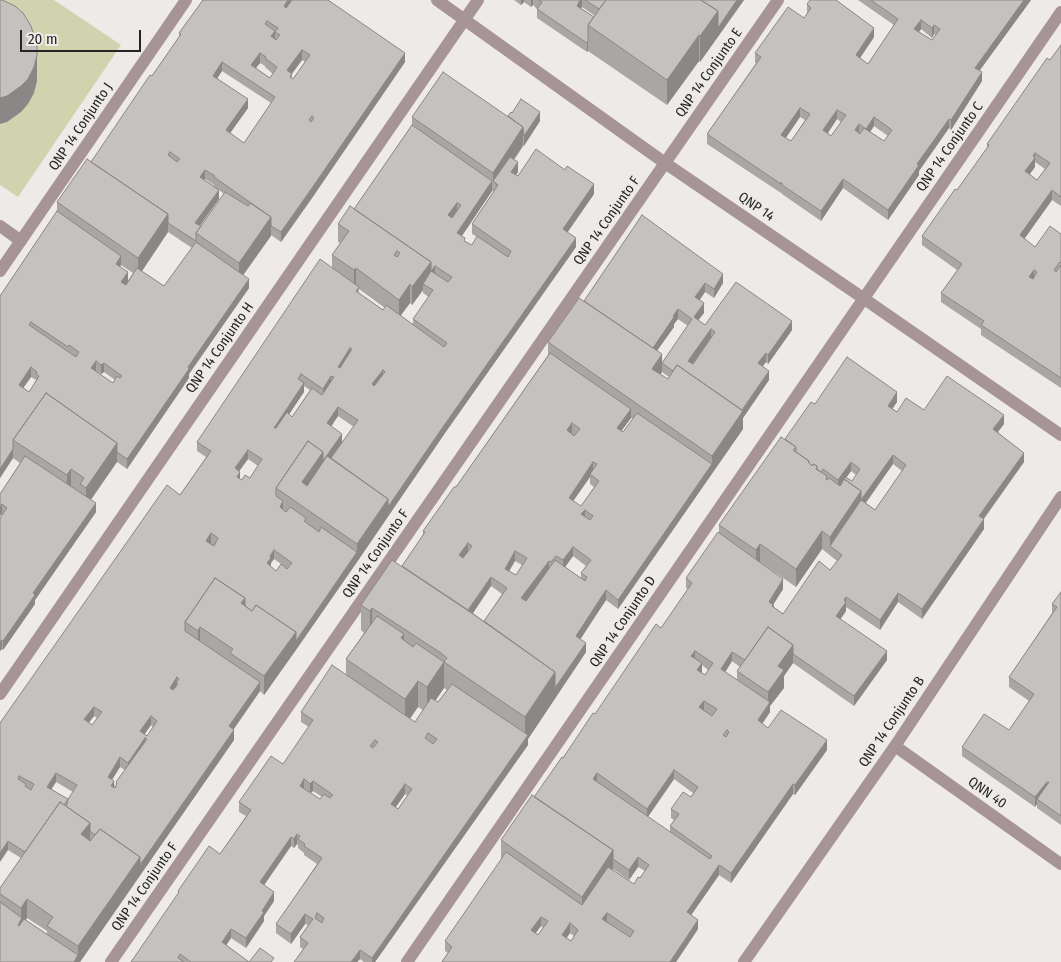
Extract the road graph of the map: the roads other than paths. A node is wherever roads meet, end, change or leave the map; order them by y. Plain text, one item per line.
1 (186, 0) edge
2 (437, 0) edge
3 (478, 0) edge
4 (778, 0) edge
5 (1061, 12) edge
6 (465, 20) junction
7 (665, 163) junction
8 (0, 226) edge
9 (21, 241) junction
10 (0, 271) edge
11 (863, 298) junction
12 (1061, 435) edge
13 (1061, 497) edge
14 (0, 694) edge
15 (895, 746) junction
16 (1061, 864) edge
17 (111, 962) edge
18 (408, 962) edge
19 (744, 962) edge

1 - 9 street, QNP 14 Conjunto J
2 - 6 street, QNP 14
3 - 6 street, QNP 14 Conjunto H
4 - 7 street, QNP 14 Conjunto E
5 - 11 street, QNP 14 Conjunto C
6 - 7 street, QNP 14
6 - 14 street, QNP 14 Conjunto H
7 - 11 street, QNP 14
7 - 17 street, QNP 14 Conjunto F
8 - 9 street
9 - 10 street, QNP 14 Conjunto J
11 - 12 street, QNP 14
11 - 18 street, QNP 14 Conjunto D
13 - 15 street, QNP 14 Conjunto B
15 - 16 street, QNN 40
15 - 19 street, QNP 14 Conjunto B

